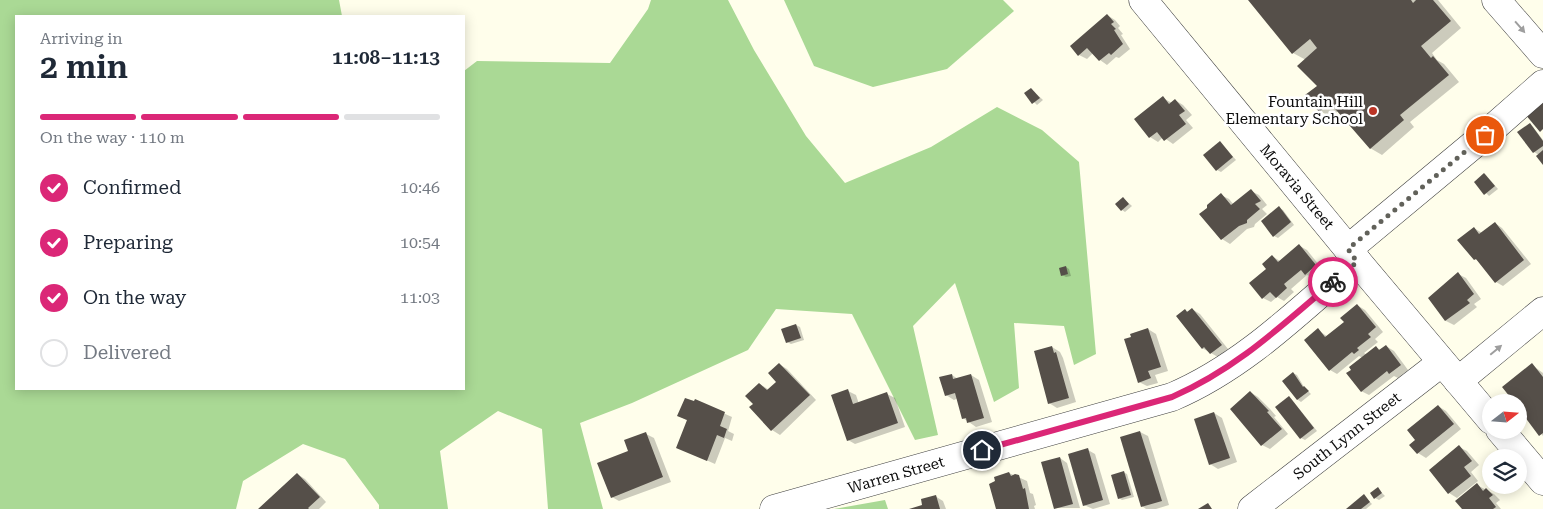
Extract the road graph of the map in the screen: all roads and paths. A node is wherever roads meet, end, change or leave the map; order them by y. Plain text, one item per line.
1 (1143, 0) edge
2 (1496, 0) edge
3 (1543, 54) edge
4 (1543, 84) edge
5 (1352, 255) junction
6 (1543, 311) edge
7 (1450, 372) junction
8 (1482, 409) edge
9 (1508, 439) edge
10 (1543, 481) edge
11 (774, 509) edge
12 (1252, 509) edge

1 - 5 street, Moravia Street
2 -> 3 street
4 - 5 street, Warren Street
5 - 7 street, Moravia Street
5 - 11 street, Warren Street
7 -> 6 street, South Lynn Street
7 - 8 street, Moravia Street
7 - 12 street, South Lynn Street
9 - 10 street

